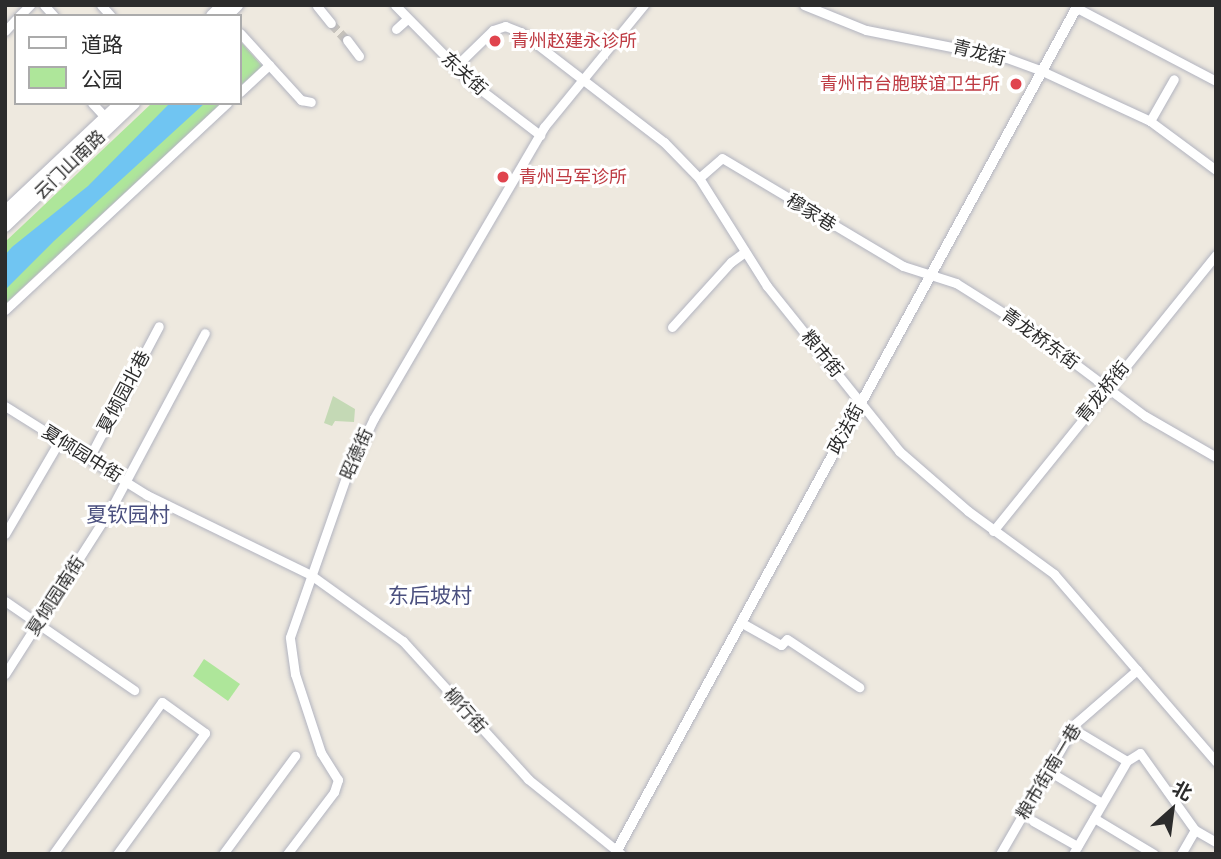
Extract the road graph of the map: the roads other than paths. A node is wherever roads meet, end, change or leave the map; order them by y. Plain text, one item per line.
1 (309, 5) edge
2 (394, 5) edge
3 (644, 5) edge
4 (804, 5) edge
5 (318, 6) edge
6 (1078, 6) edge
7 (407, 19) junction
8 (331, 23) tunnel mouth
9 (396, 29) dead end
10 (242, 35) edge
11 (347, 40) tunnel mouth
12 (359, 56) dead end
13 (269, 65) junction
14 (455, 67) junction
15 (1042, 71) junction
16 (1174, 79) dead end
17 (1216, 81) edge
18 (585, 82) junction
19 (242, 90) edge
20 (312, 102) dead end
21 (94, 105) edge
22 (119, 105) edge
23 (132, 105) edge
24 (225, 105) edge
25 (106, 117) junction
26 (1150, 121) junction
27 (540, 135) junction
28 (1216, 170) edge
29 (699, 178) junction
30 (5, 212) edge
31 (5, 226) edge
32 (745, 252) junction
33 (1216, 255) edge
34 (930, 275) junction
35 (5, 310) edge
36 (159, 326) dead end
37 (672, 327) dead end
38 (205, 333) dead end
39 (1106, 388) junction
40 (859, 403) junction
41 (5, 406) edge
42 (60, 440) junction
43 (1216, 457) edge
44 (89, 458) junction
45 (125, 481) junction
46 (993, 531) junction
47 (5, 534) edge
48 (310, 575) junction
49 (5, 601) edge
50 (38, 623) junction
51 (742, 623) junction
52 (1137, 670) junction
53 (5, 674) edge
54 (859, 687) dead end
55 (134, 690) dead end
56 (1082, 734) dead end
57 (295, 756) dead end
58 (1127, 761) junction
59 (1216, 762) edge
60 (1057, 776) dead end
61 (1102, 803) junction
62 (1094, 818) junction
63 (1033, 821) dead end
64 (1195, 830) junction
65 (1216, 842) edge
66 (1075, 850) edge
67 (618, 853) edge
68 (53, 854) edge
69 (117, 854) edge
70 (223, 854) edge
71 (287, 854) edge
72 (1000, 854) edge
73 (1154, 854) edge
74 (1181, 854) edge

1 - 5 street
2 - 7 street, 东关街
3 - 18 street, 昭德街
4 - 15 street, 青龙街
5 - 8 street
6 - 15 street, 政法街
6 - 17 street
7 - 9 street
7 - 14 street, 东关街
10 - 13 street
11 - 12 street
13 - 19 street
13 - 20 street
14 - 18 street, 粮市街
14 - 27 street, 东关街
15 - 26 street, 青龙街
15 - 34 street, 政法街
16 - 26 street
18 - 27 street, 昭德街
18 - 29 street, 粮市街
21 - 25 street
22 - 25 main road, 云门山南路
23 - 31 main road, 云门山南路
24 - 35 street
25 - 30 main road, 云门山南路
26 - 28 street, 青龙街
27 - 48 street, 昭德街
29 - 32 street, 粮市街
29 - 34 street, 穆家巷
32 - 37 street
32 - 40 street, 粮市街
33 - 39 street, 青龙桥街
34 - 39 street, 青龙桥东街
34 - 40 street, 政法街
36 - 44 street, 夏倾园北巷
38 - 45 street, 夏倾园南街
39 - 43 street, 青龙桥东街
39 - 46 street, 青龙桥街
40 - 46 street, 粮市街
40 - 51 street, 政法街
41 - 42 street, 夏倾园中街
42 - 44 street, 夏倾园中街
42 - 47 street
44 - 45 street, 夏倾园中街
45 - 48 street, 夏倾园中街
45 - 50 street, 夏倾园南街
46 - 52 street, 粮市街
48 - 67 street, 柳行街
48 - 71 street, 昭德街
49 - 50 street
50 - 53 street, 夏倾园南街
50 - 55 street
51 - 54 street
51 - 67 street, 政法街
52 - 59 street, 粮市街
52 - 72 street, 粮市街南一巷
56 - 58 street
57 - 70 street
58 - 61 street
58 - 64 street
60 - 61 street
61 - 62 street
62 - 66 street
62 - 73 street
63 - 66 street
64 - 65 street
64 - 74 street
68 - 69 street

